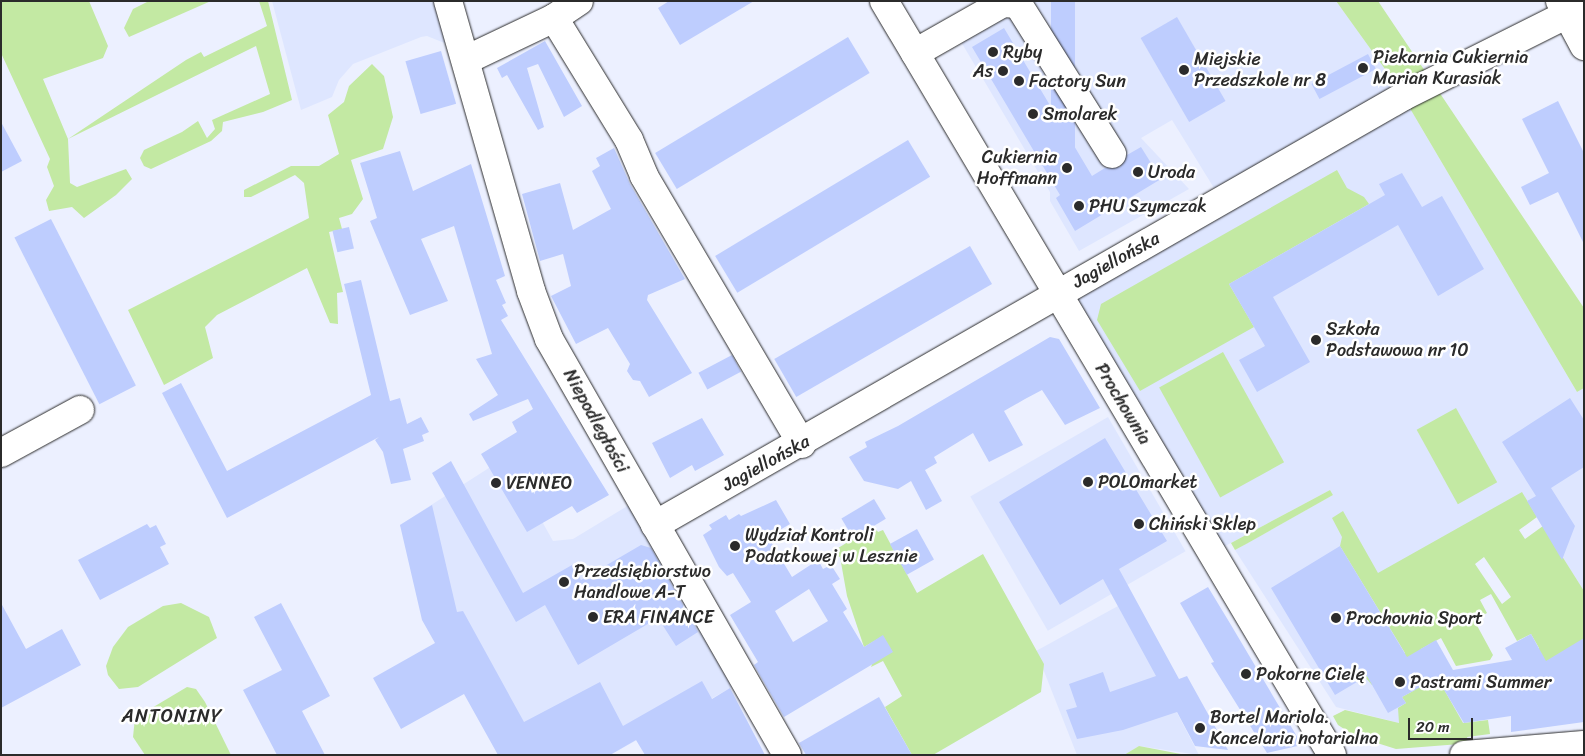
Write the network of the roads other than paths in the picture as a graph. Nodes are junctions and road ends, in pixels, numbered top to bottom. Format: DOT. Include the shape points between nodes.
graph roads {
  1 [pos="448,1"];
  2 [pos="579,1"];
  3 [pos="884,1"];
  4 [pos="1571,7"];
  5 [pos="554,18"];
  6 [pos="1584,46"];
  7 [pos="915,52"];
  8 [pos="466,60"];
  9 [pos="1112,154"];
  10 [pos="1057,293"];
  11 [pos="80,410"];
  12 [pos="802,444"];
  13 [pos="1,453"];
  14 [pos="655,525"];
  15 [pos="1584,745"];
  16 [pos="787,755"];
  17 [pos="1332,755"];
  18 [pos="1464,755"];
  1 -- 8 [label="street, Niepodległości"];
  2 -- 5 [label="street"];
  3 -- 7 [label="street, Prochownia"];
  4 -- 6 [label="street"];
  4 -- 10 [label="street, Jagiellońska" via="1404,96"];
  5 -- 8 [label="street"];
  5 -- 12 [label="street" via="629,140 644,176"];
  7 -- 9 [label="street" via="1002,3 1018,4"];
  7 -- 10 [label="street, Prochownia"];
  8 -- 14 [label="street, Niepodległości" via="531,291 549,339"];
  10 -- 12 [label="street, Jagiellońska"];
  10 -- 17 [label="street, Prochownia"];
  11 -- 13 [label="street"];
  12 -- 14 [label="street, Jagiellońska"];
  14 -- 16 [label="street, Niepodległości"];
  15 -- 18 [label="street"];
}
